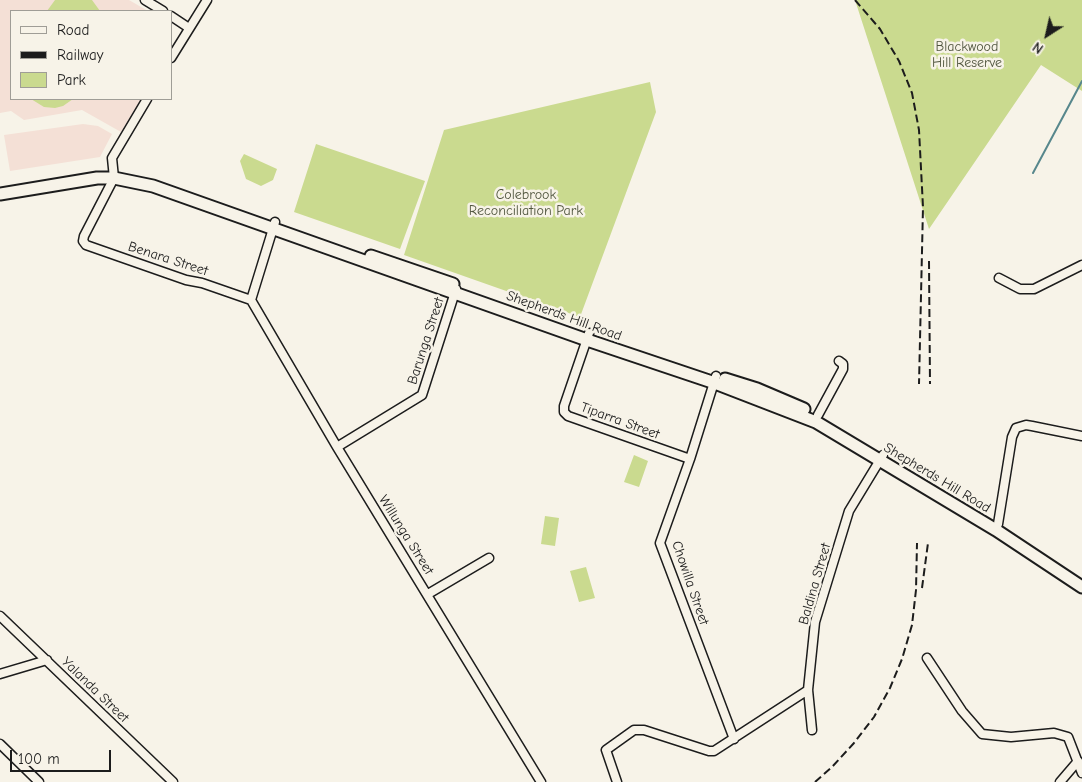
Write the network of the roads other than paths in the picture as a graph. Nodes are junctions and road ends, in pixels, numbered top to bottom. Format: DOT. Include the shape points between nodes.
graph roads {
  1 [pos="145,0"];
  2 [pos="206,0"];
  3 [pos="161,10"];
  4 [pos="172,17"];
  5 [pos="190,28"];
  6 [pos="172,56"];
  7 [pos="146,100"];
  8 [pos="114,175"];
  9 [pos="0,187"];
  10 [pos="0,194"];
  11 [pos="274,225"];
  12 [pos="1082,265"];
  13 [pos="999,278"];
  14 [pos="456,289"];
  15 [pos="251,300"];
  16 [pos="588,336"];
  17 [pos="840,361"];
  18 [pos="715,379"];
  19 [pos="818,415"];
  20 [pos="1082,437"];
  21 [pos="337,447"];
  22 [pos="881,458"];
  23 [pos="690,459"];
  24 [pos="998,524"];
  25 [pos="489,558"];
  26 [pos="1082,580"];
  27 [pos="1082,587"];
  28 [pos="428,594"];
  29 [pos="0,616"];
  30 [pos="927,658"];
  31 [pos="47,660"];
  32 [pos="0,674"];
  33 [pos="808,690"];
  34 [pos="812,730"];
  35 [pos="734,739"];
  36 [pos="0,744"];
  37 [pos="1078,761"];
  38 [pos="1082,773"];
  39 [pos="163,779"];
  40 [pos="39,782"];
  41 [pos="173,782"];
  42 [pos="541,782"];
  43 [pos="617,782"];
  44 [pos="1060,782"];
  1 -- 3 [label="street"];
  2 -- 5 [label="street"];
  4 -- 5 [label="street"];
  5 -- 6 [label="street"];
  7 -- 8 [label="street" via="112,158"];
  8 -- 9 [label="main road, Shepherds Hill Road" via="75,175"];
  8 -- 10 [label="main road, Shepherds Hill Road"];
  8 -- 11 [label="main road, Shepherds Hill Road" via="154,178"];
  8 -- 15 [label="street, Benara Street" via="84,236 86,245"];
  11 -- 14 [label="main road, Shepherds Hill Road"];
  11 -- 15 [label="street"];
  12 -- 13 [label="street" via="1034,290 1020,289"];
  14 -- 16 [label="main road, Shepherds Hill Road"];
  14 -- 21 [label="street, Barunga Street" via="422,395"];
  15 -- 21 [label="street, Willunga Street"];
  16 -- 18 [label="main road, Shepherds Hill Road"];
  16 -- 23 [label="street, Tiparra Street" via="564,412"];
  17 -- 19 [label="street" via="844,368"];
  18 -- 19 [label="main road, Shepherds Hill Road" via="757,389"];
  18 -- 22 [label="main road, Shepherds Hill Road" via="816,422"];
  18 -- 23 [label="street, Chowilla Street"];
  19 -- 22 [label="main road, Shepherds Hill Road"];
  20 -- 24 [label="street" via="1026,425 1016,428"];
  21 -- 28 [label="street, Willunga Street"];
  22 -- 24 [label="main road, Shepherds Hill Road"];
  22 -- 27 [label="main road, Shepherds Hill Road"];
  22 -- 33 [label="street, Baldina Street" via="849,512 843,530 815,622"];
  23 -- 35 [label="street, Chowilla Street" via="660,543"];
  24 -- 26 [label="main road, Shepherds Hill Road"];
  25 -- 28 [label="street"];
  28 -- 42 [label="street, Willunga Street"];
  29 -- 31 [label="street, Yalanda Street"];
  30 -- 37 [label="street" via="962,711 982,734 1011,737 1054,733 1068,737"];
  31 -- 32 [label="street"];
  31 -- 39 [label="street, Yalanda Street"];
  33 -- 34 [label="street, Baldina Street"];
  33 -- 35 [label="street"];
  35 -- 43 [label="street" via="709,751 639,728 606,750"];
  36 -- 40 [label="street"];
  37 -- 38 [label="street"];
  37 -- 44 [label="street"];
  39 -- 41 [label="street, Yalanda Street"];
}
